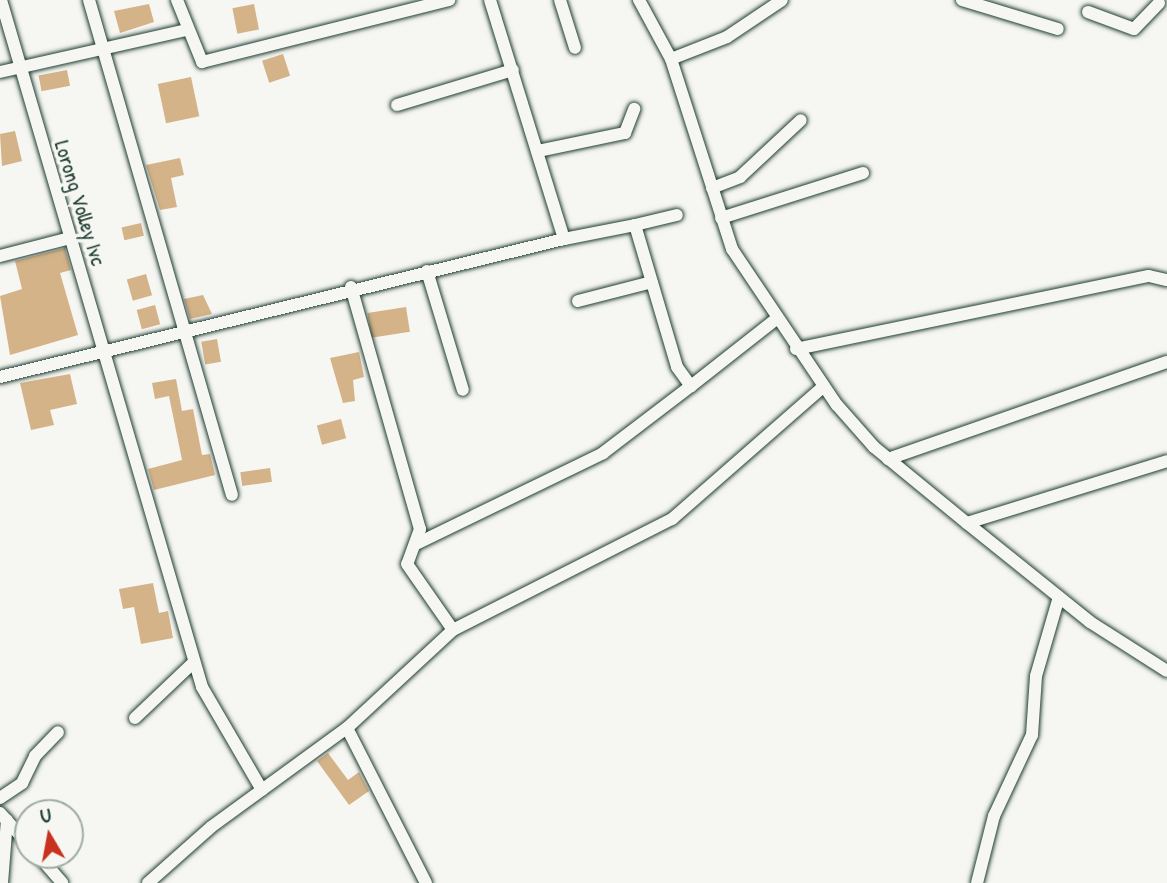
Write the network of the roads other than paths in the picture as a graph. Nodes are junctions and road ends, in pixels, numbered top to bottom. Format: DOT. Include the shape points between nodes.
graph roads {
  1 [pos="1,0"];
  2 [pos="89,0"];
  3 [pos="177,0"];
  4 [pos="449,0"];
  5 [pos="490,0"];
  6 [pos="560,0"];
  7 [pos="639,0"];
  8 [pos="782,0"];
  9 [pos="962,0"];
  10 [pos="1163,4"];
  11 [pos="1088,12"];
  12 [pos="1058,29"];
  13 [pos="186,30"];
  14 [pos="575,48"];
  15 [pos="105,49"];
  16 [pos="671,59"];
  17 [pos="19,67"];
  18 [pos="513,70"];
  19 [pos="0,72"];
  20 [pos="397,105"];
  21 [pos="634,109"];
  22 [pos="801,120"];
  23 [pos="538,151"];
  24 [pos="863,173"];
  25 [pos="712,188"];
  26 [pos="677,215"];
  27 [pos="721,218"];
  28 [pos="635,225"];
  29 [pos="70,238"];
  30 [pos="564,239"];
  31 [pos="0,256"];
  32 [pos="427,271"];
  33 [pos="1167,280"];
  34 [pos="652,282"];
  35 [pos="352,287"];
  36 [pos="578,301"];
  37 [pos="776,319"];
  38 [pos="185,330"];
  39 [pos="796,349"];
  40 [pos="103,350"];
  41 [pos="1167,362"];
  42 [pos="0,377"];
  43 [pos="691,386"];
  44 [pos="822,387"];
  45 [pos="463,390"];
  46 [pos="888,459"];
  47 [pos="1167,461"];
  48 [pos="232,495"];
  49 [pos="967,523"];
  50 [pos="416,544"];
  51 [pos="1059,597"];
  52 [pos="453,630"];
  53 [pos="194,662"];
  54 [pos="1167,671"];
  55 [pos="135,718"];
  56 [pos="347,728"];
  57 [pos="58,732"];
  58 [pos="262,790"];
  59 [pos="0,798"];
  60 [pos="4,816"];
  61 [pos="50,869"];
  62 [pos="2,883"];
  63 [pos="62,883"];
  64 [pos="148,883"];
  65 [pos="426,883"];
  66 [pos="977,883"];
  1 -- 17 [label="street, Lorong Volley Ivc"];
  2 -- 15 [label="street"];
  3 -- 13 [label="street"];
  4 -- 13 [label="street" via="205,62"];
  5 -- 18 [label="street"];
  6 -- 14 [label="street"];
  7 -- 16 [label="street"];
  8 -- 16 [label="street" via="727,37"];
  9 -- 12 [label="street"];
  10 -- 11 [label="street" via="1134,29"];
  13 -- 15 [label="street"];
  15 -- 17 [label="street"];
  15 -- 38 [label="street"];
  16 -- 25 [label="street"];
  17 -- 19 [label="street"];
  17 -- 29 [label="street, Lorong Volley Ivc"];
  18 -- 20 [label="street"];
  18 -- 23 [label="street"];
  21 -- 23 [label="street" via="625,133"];
  22 -- 25 [label="street" via="740,177"];
  23 -- 30 [label="street"];
  24 -- 27 [label="street"];
  25 -- 27 [label="street"];
  26 -- 28 [label="street"];
  27 -- 37 [label="street" via="741,265"];
  28 -- 30 [label="street"];
  28 -- 34 [label="street"];
  29 -- 31 [label="street"];
  29 -- 40 [label="street, Lorong Volley Ivc"];
  30 -- 32 [label="street"];
  32 -- 35 [label="street"];
  32 -- 45 [label="street"];
  33 -- 39 [label="street" via="1149,276"];
  34 -- 36 [label="street"];
  34 -- 43 [label="street" via="679,372"];
  35 -- 38 [label="street"];
  35 -- 50 [label="street" via="418,518"];
  37 -- 39 [label="street"];
  37 -- 43 [label="street"];
  38 -- 40 [label="street"];
  38 -- 48 [label="street"];
  39 -- 44 [label="street"];
  40 -- 42 [label="street"];
  40 -- 53 [label="street, Lorong Volley Ivc"];
  41 -- 46 [label="street"];
  43 -- 50 [label="street" via="603,453"];
  44 -- 46 [label="street"];
  44 -- 52 [label="street" via="672,519"];
  46 -- 49 [label="street"];
  47 -- 49 [label="street"];
  49 -- 51 [label="street"];
  50 -- 52 [label="street" via="408,568"];
  51 -- 54 [label="street"];
  51 -- 66 [label="street" via="1036,676 1032,735 992,823"];
  52 -- 56 [label="street"];
  53 -- 55 [label="street"];
  53 -- 58 [label="street, Lorong Volley Ivc" via="214,712"];
  56 -- 58 [label="street"];
  56 -- 65 [label="street"];
  57 -- 59 [label="street" via="19,787"];
  58 -- 64 [label="street"];
  60 -- 62 [label="street"];
  61 -- 63 [label="street"];
}
